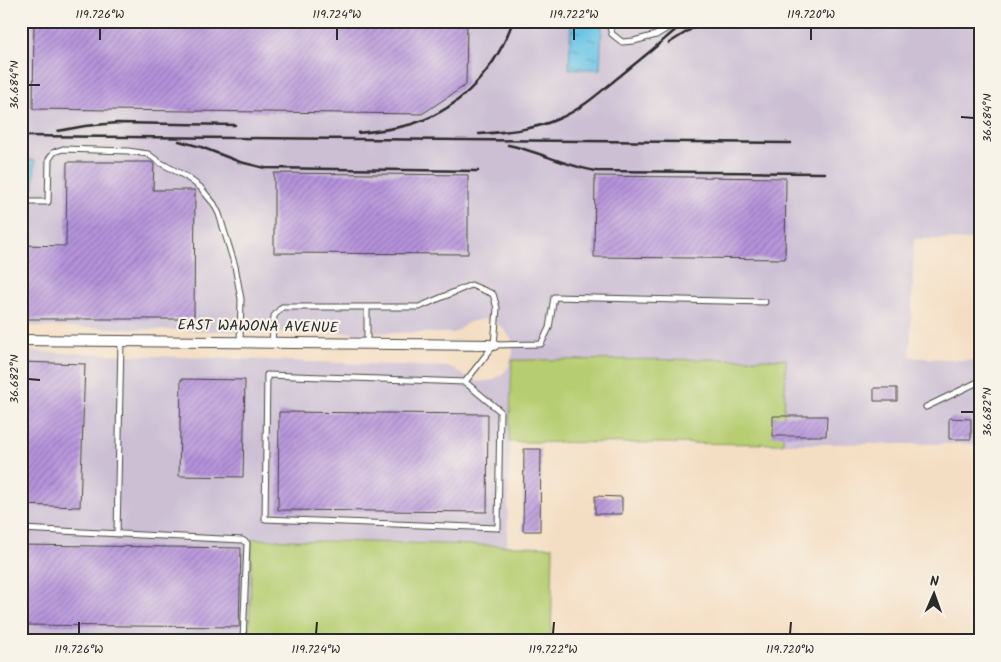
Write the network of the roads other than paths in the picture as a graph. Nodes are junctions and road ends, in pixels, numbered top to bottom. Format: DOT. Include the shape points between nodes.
graph roads {
  1 [pos="608,21"];
  2 [pos="678,21"];
  3 [pos="21,202"];
  4 [pos="765,302"];
  5 [pos="367,307"];
  6 [pos="21,340"];
  7 [pos="121,341"];
  8 [pos="240,342"];
  9 [pos="272,342"];
  10 [pos="367,343"];
  11 [pos="494,345"];
  12 [pos="980,381"];
  13 [pos="465,382"];
  14 [pos="926,407"];
  15 [pos="21,529"];
  16 [pos="117,534"];
  17 [pos="243,641"];
  1 -- 2 [label="lane" via="612,34 622,42 656,35"];
  3 -- 8 [label="lane" via="48,202 49,159 62,149 148,154 185,176 200,187 214,204 224,229 241,300"];
  4 -- 11 [label="lane" via="554,296 549,328 541,344"];
  5 -- 9 [label="lane" via="282,307 274,316"];
  5 -- 10 [label="lane"];
  5 -- 11 [label="lane" via="419,307 471,284 493,294 497,308"];
  6 -- 7 [label="street, EAST WAWONA AVENUE"];
  7 -- 8 [label="street, EAST WAWONA AVENUE"];
  7 -- 16 [label="lane"];
  8 -- 9 [label="street, EAST WAWONA AVENUE"];
  9 -- 10 [label="street, EAST WAWONA AVENUE"];
  10 -- 11 [label="street, EAST WAWONA AVENUE"];
  11 -- 13 [label="lane"];
  12 -- 14 [label="lane"];
  13 -- 13 [label="lane" via="267,375 265,519 498,528 500,411"];
  15 -- 16 [label="lane"];
  16 -- 17 [label="lane" via="242,540 247,543"];
}
